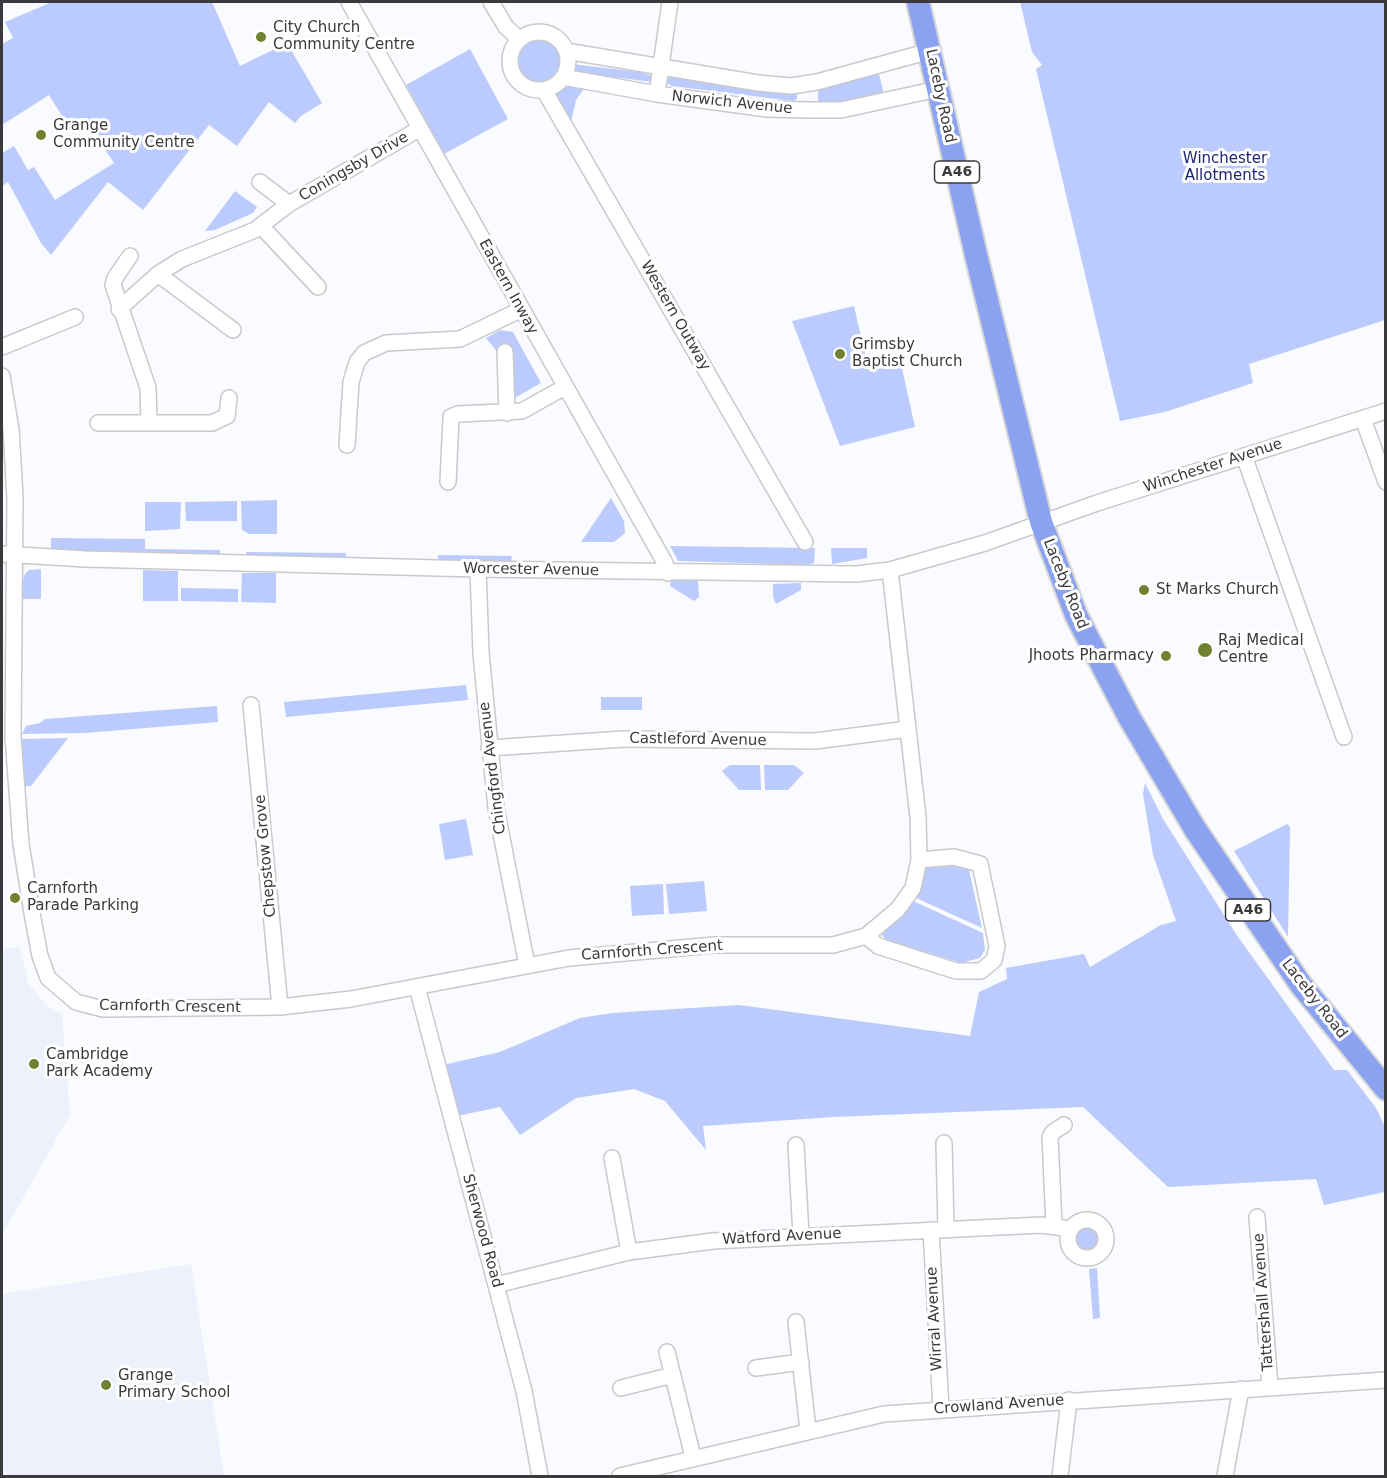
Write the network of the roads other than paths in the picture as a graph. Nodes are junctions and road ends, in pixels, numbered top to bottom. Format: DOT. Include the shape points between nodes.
graph roads {
  1 [pos="349,2"];
  2 [pos="491,2"];
  3 [pos="670,2"];
  4 [pos="918,2"];
  5 [pos="519,39"];
  6 [pos="566,51"];
  7 [pos="930,51"];
  8 [pos="660,67"];
  9 [pos="563,77"];
  10 [pos="805,85"];
  11 [pos="938,89"];
  12 [pos="544,90"];
  13 [pos="657,94"];
  14 [pos="807,110"];
  15 [pos="419,129"];
  16 [pos="260,182"];
  17 [pos="289,204"];
  18 [pos="261,226"];
  19 [pos="130,255"];
  20 [pos="158,274"];
  21 [pos="318,287"];
  22 [pos="119,309"];
  23 [pos="520,310"];
  24 [pos="75,317"];
  25 [pos="233,330"];
  26 [pos="2,347"];
  27 [pos="505,352"];
  28 [pos="2,376"];
  29 [pos="565,387"];
  30 [pos="229,398"];
  31 [pos="1386,411"];
  32 [pos="507,413"];
  33 [pos="1363,419"];
  34 [pos="98,423"];
  35 [pos="149,423"];
  36 [pos="347,445"];
  37 [pos="1244,456"];
  38 [pos="448,482"];
  39 [pos="1386,482"];
  40 [pos="1041,522"];
  41 [pos="805,542"];
  42 [pos="8,554"];
  43 [pos="478,569"];
  44 [pos="890,570"];
  45 [pos="668,573"];
  46 [pos="251,705"];
  47 [pos="908,729"];
  48 [pos="1344,737"];
  49 [pos="489,748"];
  50 [pos="8,764"];
  51 [pos="919,860"];
  52 [pos="866,936"];
  53 [pos="527,964"];
  54 [pos="417,987"];
  55 [pos="280,1007"];
  56 [pos="1386,1089"];
  57 [pos="1064,1125"];
  58 [pos="944,1143"];
  59 [pos="796,1145"];
  60 [pos="612,1158"];
  61 [pos="1257,1217"];
  62 [pos="1054,1225"];
  63 [pos="1071,1229"];
  64 [pos="938,1230"];
  65 [pos="801,1235"];
  66 [pos="629,1252"];
  67 [pos="496,1286"];
  68 [pos="796,1322"];
  69 [pos="667,1352"];
  70 [pos="801,1362"];
  71 [pos="756,1368"];
  72 [pos="673,1375"];
  73 [pos="1386,1380"];
  74 [pos="1270,1387"];
  75 [pos="621,1388"];
  76 [pos="1240,1389"];
  77 [pos="1069,1400"];
  78 [pos="941,1408"];
  79 [pos="808,1430"];
  80 [pos="693,1457"];
  81 [pos="540,1476"];
  82 [pos="620,1476"];
  83 [pos="1060,1476"];
  84 [pos="1225,1476"];
  1 -- 15 [label="street, Eastern Inway"];
  2 -- 5 [label="street" via="506,27"];
  3 -- 8 [label="street"];
  4 -- 7 [label="highway, Laceby Road / A46"];
  5 -- 6 [label="street" via="529,33 548,33"];
  5 -- 12 [label="street" via="510,55 512,74 525,87"];
  6 -- 8 [label="street, Norwich Avenue"];
  6 -- 9 [label="street" via="568,60"];
  7 -- 10 [label="street, Norwich Avenue"];
  7 -- 11 [label="highway, Laceby Road / A46"];
  8 -- 10 [label="street, Norwich Avenue" via="758,84"];
  8 -- 13 [label="street, Norwich Avenue"];
  9 -- 12 [label="street"];
  9 -- 13 [label="street, Norwich Avenue"];
  10 -- 14 [label="street, Norwich Avenue"];
  11 -- 14 [label="street, Norwich Avenue" via="857,107"];
  11 -- 40 [label="highway, Laceby Road / A46"];
  12 -- 41 [label="street, Western Outway"];
  13 -- 14 [label="street, Norwich Avenue" via="767,109"];
  15 -- 17 [label="street, Coningsby Drive"];
  15 -- 23 [label="street, Eastern Inway"];
  16 -- 17 [label="street, Coningsby Drive"];
  17 -- 18 [label="street, Coningsby Drive"];
  18 -- 20 [label="street, Coningsby Drive" via="182,259"];
  18 -- 21 [label="street"];
  19 -- 22 [label="street" via="113,285"];
  20 -- 22 [label="street, Coningsby Drive"];
  20 -- 25 [label="street"];
  22 -- 35 [label="street" via="147,388"];
  23 -- 29 [label="street, Eastern Inway"];
  23 -- 36 [label="street" via="460,339 387,343 364,353 351,382"];
  24 -- 26 [label="street"];
  27 -- 32 [label="street"];
  28 -- 42 [label="street, Carnforth Crescent" via="13,454"];
  29 -- 32 [label="street" via="522,411"];
  29 -- 45 [label="street, Eastern Inway"];
  30 -- 35 [label="street" via="227,416 220,421"];
  31 -- 33 [label="street, Winchester Avenue"];
  32 -- 38 [label="street" via="451,417"];
  33 -- 37 [label="street, Winchester Avenue"];
  33 -- 39 [label="street"];
  34 -- 35 [label="street"];
  37 -- 40 [label="street, Winchester Avenue"];
  37 -- 48 [label="street"];
  40 -- 44 [label="street, Worcester Avenue" via="985,543"];
  40 -- 56 [label="highway, Laceby Road / A46" via="1076,615 1190,821 1301,985"];
  42 -- 43 [label="street, Worcester Avenue"];
  42 -- 50 [label="street, Carnforth Crescent"];
  43 -- 45 [label="street, Worcester Avenue"];
  43 -- 49 [label="street, Chingford Avenue"];
  44 -- 45 [label="street, Worcester Avenue" via="809,576"];
  44 -- 47 [label="street, Carnforth Crescent"];
  46 -- 55 [label="street, Chepstow Grove"];
  47 -- 49 [label="street, Castleford Avenue" via="815,741 624,740"];
  47 -- 51 [label="street, Carnforth Crescent"];
  49 -- 53 [label="street, Chingford Avenue" via="505,860"];
  50 -- 55 [label="street, Carnforth Crescent" via="38,946 48,978 57,988 76,1002 103,1009"];
  51 -- 52 [label="street, Carnforth Crescent" via="913,888 898,909"];
  51 -- 52 [label="street" via="954,857 980,864 997,946 994,960 981,971 956,971 878,946"];
  52 -- 53 [label="street, Carnforth Crescent" via="833,945 714,945"];
  53 -- 54 [label="street, Carnforth Crescent"];
  54 -- 55 [label="street, Carnforth Crescent"];
  54 -- 67 [label="street, Sherwood Road"];
  57 -- 62 [label="street" via="1050,1137"];
  58 -- 64 [label="street, Wirral Avenue"];
  59 -- 65 [label="street"];
  60 -- 66 [label="street"];
  61 -- 74 [label="street, Tattershall Avenue"];
  62 -- 63 [label="street, Watford Avenue"];
  62 -- 64 [label="street, Watford Avenue"];
  64 -- 65 [label="street, Watford Avenue"];
  64 -- 78 [label="street, Wirral Avenue"];
  65 -- 66 [label="street, Watford Avenue"];
  66 -- 67 [label="street, Watford Avenue"];
  67 -- 81 [label="street, Sherwood Road" via="524,1391"];
  68 -- 70 [label="street"];
  69 -- 72 [label="street"];
  70 -- 71 [label="street"];
  70 -- 79 [label="street"];
  72 -- 75 [label="street"];
  72 -- 80 [label="street"];
  73 -- 74 [label="street, Crowland Avenue"];
  74 -- 76 [label="street, Crowland Avenue"];
  76 -- 77 [label="street, Crowland Avenue"];
  76 -- 84 [label="street"];
  77 -- 78 [label="street, Crowland Avenue"];
  77 -- 83 [label="street"];
  78 -- 79 [label="street, Crowland Avenue" via="884,1414"];
  79 -- 80 [label="street, Crowland Avenue"];
  80 -- 82 [label="street, Crowland Avenue"];
}
